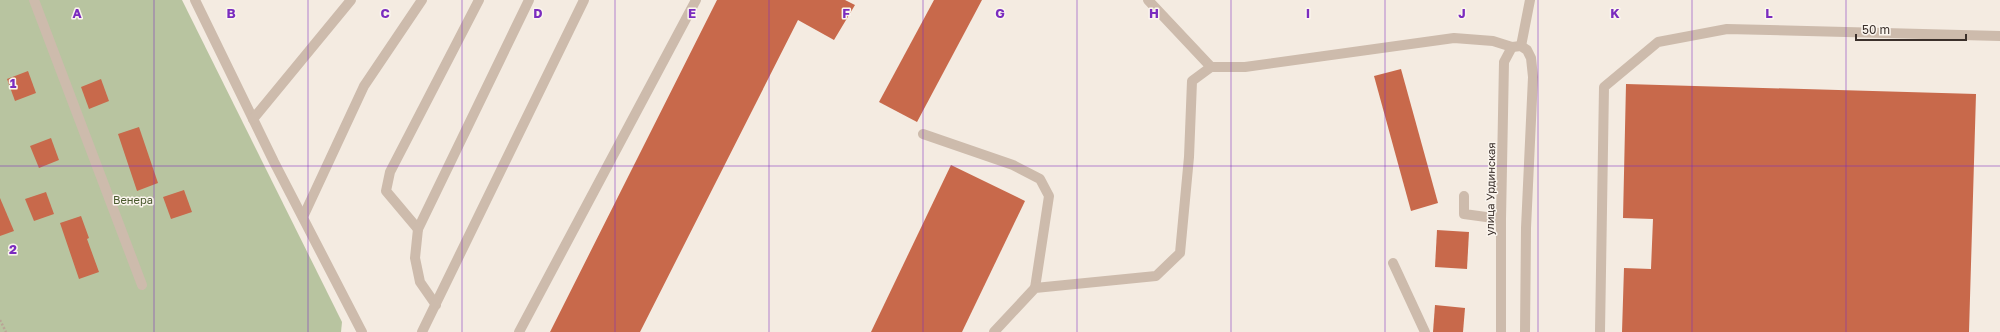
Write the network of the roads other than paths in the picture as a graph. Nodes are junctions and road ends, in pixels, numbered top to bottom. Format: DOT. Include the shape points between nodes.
graph roads {
  1 [pos="34,0"];
  2 [pos="195,0"];
  3 [pos="351,0"];
  4 [pos="422,0"];
  5 [pos="479,0"];
  6 [pos="529,0"];
  7 [pos="584,0"];
  8 [pos="696,0"];
  9 [pos="1148,0"];
  10 [pos="1530,0"];
  11 [pos="2000,36"];
  12 [pos="1516,47"];
  13 [pos="1211,67"];
  14 [pos="253,120"];
  15 [pos="923,134"];
  16 [pos="1464,196"];
  17 [pos="303,217"];
  18 [pos="1501,219"];
  19 [pos="418,229"];
  20 [pos="1393,263"];
  21 [pos="142,285"];
  22 [pos="1035,288"];
  23 [pos="436,305"];
  24 [pos="362,332"];
  25 [pos="422,332"];
  26 [pos="519,332"];
  27 [pos="994,332"];
  28 [pos="1425,332"];
  29 [pos="1501,332"];
  30 [pos="1525,332"];
  31 [pos="1600,332"];
  1 -- 21 [label="street"];
  2 -- 14 [label="street"];
  3 -- 14 [label="street"];
  4 -- 17 [label="street" via="364,86"];
  5 -- 19 [label="street" via="390,172 386,191"];
  6 -- 19 [label="street"];
  7 -- 23 [label="street"];
  8 -- 26 [label="street"];
  9 -- 13 [label="street"];
  10 -- 12 [label="street, улица Урдинская"];
  11 -- 31 [label="street" via="1726,29 1658,42 1604,87"];
  12 -- 13 [label="street" via="1493,41 1454,38 1245,67"];
  12 -- 18 [label="street, улица Урдинская" via="1504,62"];
  12 -- 30 [label="street" via="1527,50 1531,58 1533,77 1526,228"];
  13 -- 22 [label="street" via="1192,81 1189,157 1180,254 1156,276"];
  14 -- 17 [label="street"];
  15 -- 22 [label="street" via="1013,165 1040,179 1049,196"];
  16 -- 18 [label="street" via="1464,214"];
  17 -- 24 [label="street"];
  18 -- 29 [label="street, улица Урдинская"];
  19 -- 23 [label="street" via="415,258 420,282"];
  20 -- 28 [label="street"];
  22 -- 27 [label="street"];
  23 -- 25 [label="street"];
}
